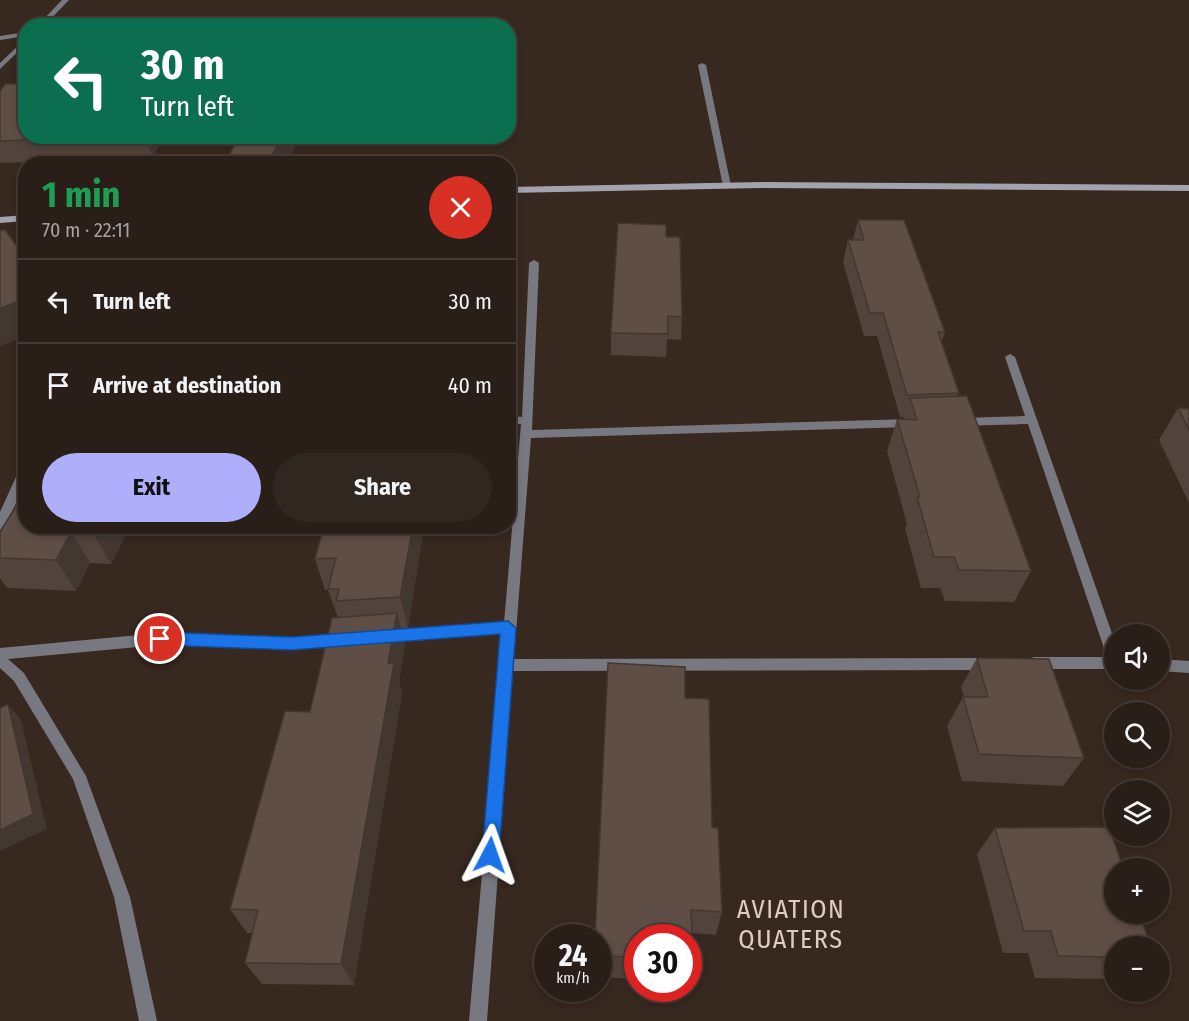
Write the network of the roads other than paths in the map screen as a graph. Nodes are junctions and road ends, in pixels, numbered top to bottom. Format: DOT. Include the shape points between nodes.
graph roads {
  1 [pos="66,0"];
  2 [pos="48,18"];
  3 [pos="18,35"];
  4 [pos="0,38"];
  5 [pos="18,48"];
  6 [pos="702,65"];
  7 [pos="0,67"];
  8 [pos="727,186"];
  9 [pos="1189,188"];
  10 [pos="516,190"];
  11 [pos="18,219"];
  12 [pos="0,220"];
  13 [pos="534,263"];
  14 [pos="1010,357"];
  15 [pos="1032,420"];
  16 [pos="950,422"];
  17 [pos="926,423"];
  18 [pos="516,424"];
  19 [pos="526,428"];
  20 [pos="18,486"];
  21 [pos="0,525"];
  22 [pos="508,628"];
  23 [pos="1104,628"];
  24 [pos="0,654"];
  25 [pos="0,660"];
  26 [pos="1104,663"];
  27 [pos="505,665"];
  28 [pos="1170,666"];
  29 [pos="1189,667"];
  30 [pos="148,1021"];
  31 [pos="478,1021"];
  1 -- 2 [label="street"];
  3 -- 4 [label="street"];
  5 -- 7 [label="street"];
  6 -- 8 [label="street"];
  8 -- 9 [label="main road"];
  8 -- 10 [label="main road"];
  11 -- 12 [label="main road"];
  13 -- 19 [label="street"];
  14 -- 15 [label="street"];
  15 -- 16 [label="street"];
  15 -- 23 [label="street"];
  17 -- 19 [label="street"];
  18 -- 19 [label="street"];
  19 -- 22 [label="street"];
  20 -- 21 [label="street"];
  22 -- 24 [label="street" via="291,644 160,639"];
  22 -- 27 [label="street"];
  25 -- 30 [label="street" via="19,677 79,776 122,897"];
  26 -- 27 [label="street"];
  27 -- 31 [label="street"];
  28 -- 29 [label="street"];
}
